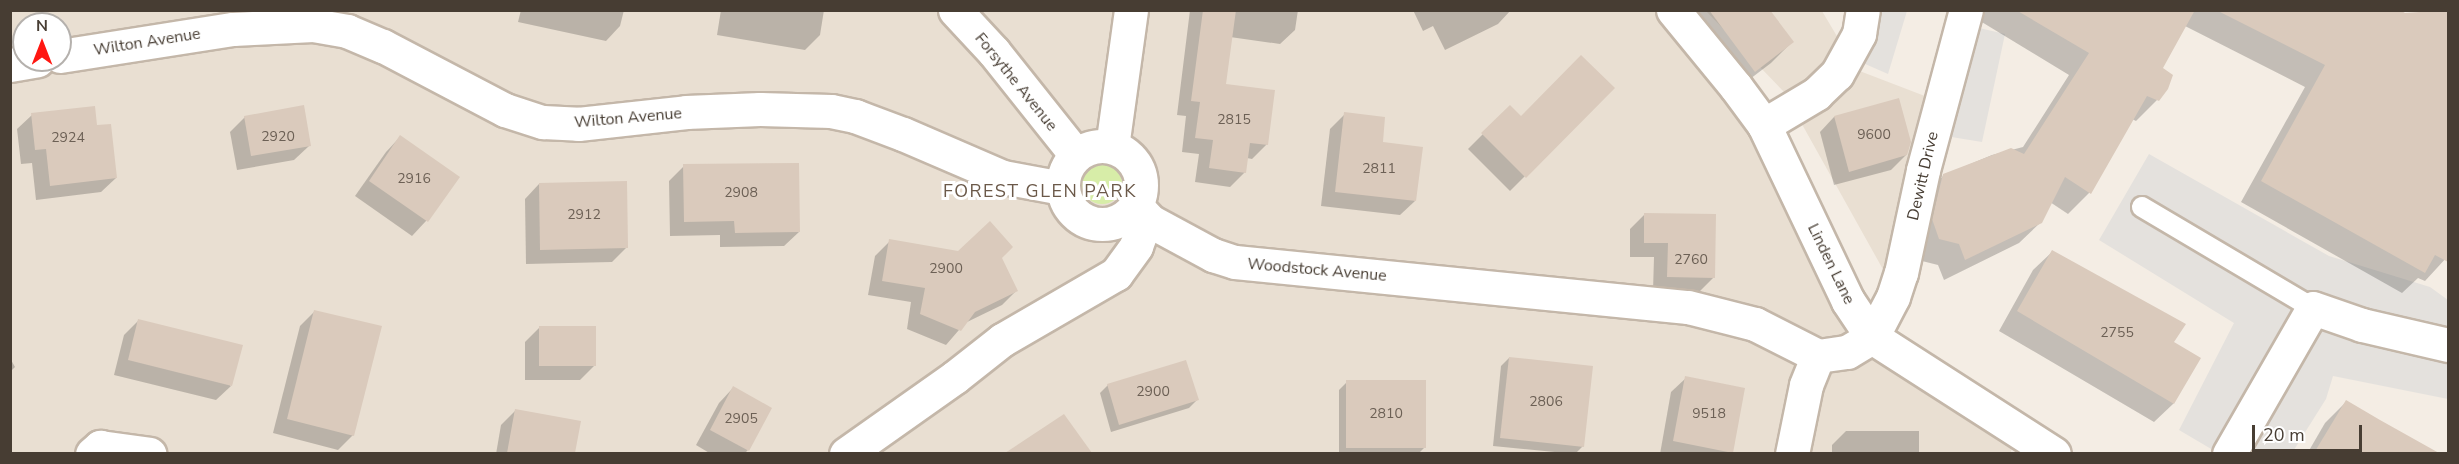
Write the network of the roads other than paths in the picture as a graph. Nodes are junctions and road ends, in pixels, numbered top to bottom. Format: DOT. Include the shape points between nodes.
graph roads {
  1 [pos="955,10"];
  2 [pos="1131,10"];
  3 [pos="1673,10"];
  4 [pos="1863,10"];
  5 [pos="1966,10"];
  6 [pos="72,54"];
  7 [pos="1764,125"];
  8 [pos="1112,147"];
  9 [pos="1076,155"];
  10 [pos="1062,188"];
  11 [pos="2142,207"];
  12 [pos="1141,213"];
  13 [pos="2313,308"];
  14 [pos="1872,337"];
  15 [pos="2448,345"];
  16 [pos="1818,356"];
  17 [pos="92,453"];
  18 [pos="150,453"];
  19 [pos="846,453"];
  20 [pos="1792,453"];
  21 [pos="2054,453"];
  22 [pos="2229,453"];
  1 -- 9 [label="street, Forsythe Avenue"];
  2 -- 8 [label="street"];
  3 -- 7 [label="street, Linden Lane"];
  4 -- 7 [label="street" via="1858,34 1837,74 1816,94"];
  5 -- 14 [label="street, Dewitt Drive" via="1923,170 1901,273"];
  6 -- 10 [label="street, Wilton Avenue" via="233,29 313,26 347,31 374,42 505,110 543,122 578,124 686,112 760,109 831,111 903,134 1003,177"];
  7 -- 14 [label="street, Linden Lane" via="1848,300"];
  8 -- 9 [label="street" via="1088,148"];
  8 -- 12 [label="street" via="1128,156 1139,171"];
  9 -- 10 [label="street" via="1065,171"];
  10 -- 12 [label="street" via="1068,207 1089,222 1102,225"];
  11 -- 13 [label="lane"];
  12 -- 16 [label="street, Woodstock Avenue" via="1213,255 1235,262 1688,307 1755,324"];
  12 -- 19 [label="street" via="1136,246 1116,274 1002,340"];
  13 -- 15 [label="street" via="2362,325"];
  13 -- 22 [label="street"];
  14 -- 16 [label="street" via="1847,352"];
  14 -- 21 [label="street, Linden Lane"];
  16 -- 20 [label="street" via="1806,385"];
  17 -- 18 [label="street" via="100,447"];
}
